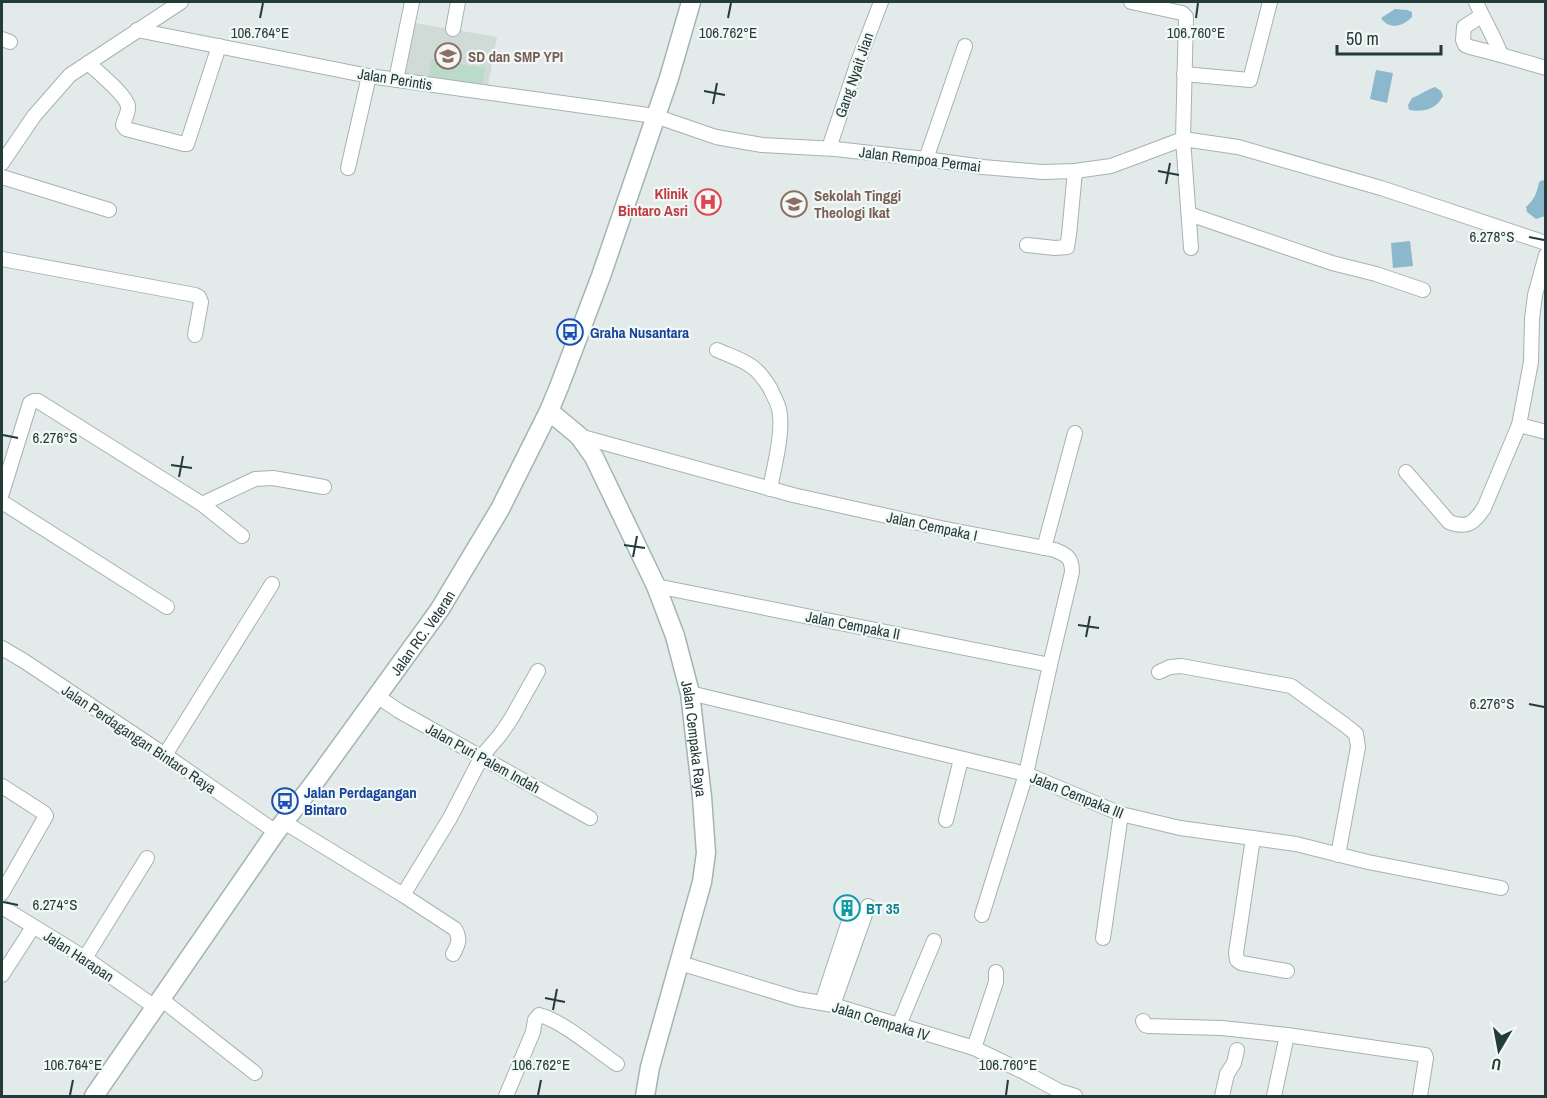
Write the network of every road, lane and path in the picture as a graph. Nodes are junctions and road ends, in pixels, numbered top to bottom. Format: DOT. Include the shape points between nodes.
graph roads {
  1 [pos="181,2"];
  2 [pos="412,2"];
  3 [pos="458,2"];
  4 [pos="691,2"];
  5 [pos="881,2"];
  6 [pos="1131,2"];
  7 [pos="1270,2"];
  8 [pos="1476,2"];
  9 [pos="1481,16"];
  10 [pos="453,29"];
  11 [pos="137,30"];
  12 [pos="219,46"];
  13 [pos="965,46"];
  14 [pos="1501,54"];
  15 [pos="88,63"];
  16 [pos="1545,69"];
  17 [pos="1184,74"];
  18 [pos="369,76"];
  19 [pos="396,80"];
  20 [pos="655,116"];
  21 [pos="1183,140"];
  22 [pos="829,148"];
  23 [pos="926,159"];
  24 [pos="2,163"];
  25 [pos="348,168"];
  26 [pos="1075,171"];
  27 [pos="2,177"];
  28 [pos="109,210"];
  29 [pos="1189,214"];
  30 [pos="1545,243"];
  31 [pos="1027,245"];
  32 [pos="1191,248"];
  33 [pos="1545,255"];
  34 [pos="2,260"];
  35 [pos="1423,290"];
  36 [pos="195,335"];
  37 [pos="717,350"];
  38 [pos="549,411"];
  39 [pos="1519,425"];
  40 [pos="1545,432"];
  41 [pos="1075,434"];
  42 [pos="579,436"];
  43 [pos="1406,472"];
  44 [pos="324,487"];
  45 [pos="770,489"];
  46 [pos="2,493"];
  47 [pos="2,502"];
  48 [pos="202,504"];
  49 [pos="242,536"];
  50 [pos="1044,548"];
  51 [pos="272,584"];
  52 [pos="656,586"];
  53 [pos="166,607"];
  54 [pos="2,648"];
  55 [pos="1050,665"];
  56 [pos="538,671"];
  57 [pos="1159,672"];
  58 [pos="690,693"];
  59 [pos="377,696"];
  60 [pos="165,754"];
  61 [pos="482,756"];
  62 [pos="961,759"];
  63 [pos="1026,774"];
  64 [pos="2,786"];
  65 [pos="1121,814"];
  66 [pos="590,818"];
  67 [pos="946,820"];
  68 [pos="280,827"];
  69 [pos="1254,838"];
  70 [pos="1338,855"];
  71 [pos="147,858"];
  72 [pos="1501,888"];
  73 [pos="2,893"];
  74 [pos="403,895"];
  75 [pos="2,908"];
  76 [pos="866,913"];
  77 [pos="982,915"];
  78 [pos="33,927"];
  79 [pos="1103,938"];
  80 [pos="934,940"];
  81 [pos="453,954"];
  82 [pos="85,958"];
  83 [pos="680,963"];
  84 [pos="1287,971"];
  85 [pos="996,972"];
  86 [pos="2,975"];
  87 [pos="158,1003"];
  88 [pos="827,1004"];
  89 [pos="1143,1021"];
  90 [pos="899,1025"];
  91 [pos="1287,1035"];
  92 [pos="974,1048"];
  93 [pos="1237,1050"];
  94 [pos="617,1064"];
  95 [pos="255,1073"];
  96 [pos="1058,1094"];
  97 [pos="94,1096"];
  98 [pos="506,1096"];
  99 [pos="645,1096"];
  100 [pos="1075,1096"];
  101 [pos="1222,1096"];
  102 [pos="1274,1096"];
  103 [pos="1420,1096"];
  1 -- 11 [label="street"];
  2 -- 19 [label="street"];
  3 -- 10 [label="street"];
  4 -- 20 [label="main road, Jalan RC. Veteran"];
  5 -- 22 [label="street, Gang Nyait Jian"];
  6 -- 17 [label="street" via="1186,17"];
  7 -- 17 [label="street" via="1250,80"];
  8 -- 9 [label="street"];
  9 -- 14 [label="street"];
  9 -- 14 [label="street" via="1464,27 1465,45"];
  11 -- 12 [label="street, Jalan Perintis"];
  11 -- 15 [label="street"];
  12 -- 15 [label="street" via="187,144 126,129 123,125 128,105"];
  12 -- 18 [label="street, Jalan Perintis"];
  13 -- 23 [label="street"];
  14 -- 16 [label="street"];
  15 -- 24 [label="street" via="70,75 34,116"];
  17 -- 21 [label="street"];
  18 -- 19 [label="street, Jalan Perintis"];
  18 -- 25 [label="street"];
  19 -- 20 [label="street, Jalan Perintis"];
  20 -- 22 [label="street, Jalan Rempoa Permai" via="716,137 762,145"];
  20 -- 38 [label="main road, Jalan RC. Veteran" via="601,276"];
  21 -- 26 [label="street, Jalan Rempoa Permai" via="1111,166"];
  21 -- 29 [label="street"];
  21 -- 30 [label="street" via="1249,150 1381,188"];
  22 -- 23 [label="street, Jalan Rempoa Permai"];
  23 -- 26 [label="street, Jalan Rempoa Permai" via="1042,172"];
  26 -- 31 [label="street" via="1066,247"];
  27 -- 28 [label="street"];
  29 -- 32 [label="street"];
  29 -- 35 [label="street"];
  33 -- 39 [label="street" via="1535,296 1531,362"];
  34 -- 36 [label="street" via="195,295 201,302"];
  37 -- 45 [label="street" via="755,368 776,399 780,427"];
  38 -- 42 [label="main road, Jalan Cempaka Raya"];
  38 -- 59 [label="main road, Jalan RC. Veteran" via="500,509 440,609"];
  39 -- 40 [label="street"];
  39 -- 43 [label="street" via="1484,508 1467,525 1449,522"];
  41 -- 50 [label="street"];
  42 -- 45 [label="street, Jalan Cempaka I"];
  42 -- 52 [label="main road, Jalan Cempaka Raya" via="594,457"];
  44 -- 48 [label="street" via="273,478 255,479"];
  45 -- 50 [label="street, Jalan Cempaka I"];
  46 -- 48 [label="street" via="30,403 36,401"];
  47 -- 53 [label="street"];
  48 -- 49 [label="street"];
  50 -- 55 [label="street, Jalan Cempaka I" via="1065,554 1072,562"];
  51 -- 60 [label="street"];
  52 -- 55 [label="street, Jalan Cempaka II"];
  52 -- 58 [label="main road, Jalan Cempaka Raya"];
  54 -- 60 [label="street, Jalan Perdagangan Bintaro Raya"];
  55 -- 63 [label="street, Jalan Cempaka I"];
  56 -- 61 [label="street" via="511,719"];
  57 -- 70 [label="street" via="1181,666 1291,686 1356,734 1358,747"];
  58 -- 62 [label="street, Jalan Cempaka III"];
  58 -- 83 [label="main road, Jalan Cempaka Raya" via="706,853"];
  59 -- 61 [label="street, Jalan Puri Palem Indah"];
  59 -- 68 [label="main road, Jalan RC. Veteran"];
  60 -- 68 [label="street, Jalan Perdagangan Bintaro Raya"];
  61 -- 66 [label="street, Jalan Puri Palem Indah"];
  61 -- 74 [label="street"];
  62 -- 63 [label="street, Jalan Cempaka III"];
  62 -- 67 [label="street"];
  63 -- 65 [label="street, Jalan Cempaka III"];
  63 -- 77 [label="street, Jalan Cempaka I"];
  64 -- 73 [label="street" via="46,816"];
  65 -- 69 [label="street, Jalan Cempaka III" via="1180,828"];
  65 -- 79 [label="street"];
  68 -- 74 [label="street, Jalan Perdagangan Bintaro Raya"];
  68 -- 87 [label="main road, Jalan RC. Veteran"];
  69 -- 70 [label="street, Jalan Cempaka III"];
  69 -- 84 [label="street" via="1237,960"];
  70 -- 72 [label="street, Jalan Cempaka III"];
  71 -- 82 [label="street"];
  74 -- 81 [label="street, Jalan Perdagangan Bintaro Raya" via="455,929 459,944"];
  75 -- 78 [label="street, Jalan Harapan"];
  76 -- 88 [label="street"];
  78 -- 82 [label="street, Jalan Harapan"];
  78 -- 86 [label="street"];
  80 -- 90 [label="street"];
  82 -- 87 [label="street, Jalan Harapan"];
  83 -- 88 [label="street, Jalan Cempaka IV"];
  83 -- 99 [label="main road, Jalan Cempaka Raya"];
  85 -- 92 [label="street"];
  87 -- 95 [label="street, Jalan Harapan"];
  87 -- 97 [label="main road, Jalan RC. Veteran"];
  88 -- 90 [label="street, Jalan Cempaka IV"];
  89 -- 91 [label="street" via="1148,1026"];
  90 -- 92 [label="street, Jalan Cempaka IV"];
  91 -- 102 [label="street"];
  91 -- 103 [label="street" via="1425,1055"];
  92 -- 96 [label="street, Jalan Cempaka IV"];
  93 -- 101 [label="street"];
  94 -- 98 [label="street" via="547,1017 539,1016"];
  96 -- 100 [label="street, Jalan Cempaka IV"];
}
